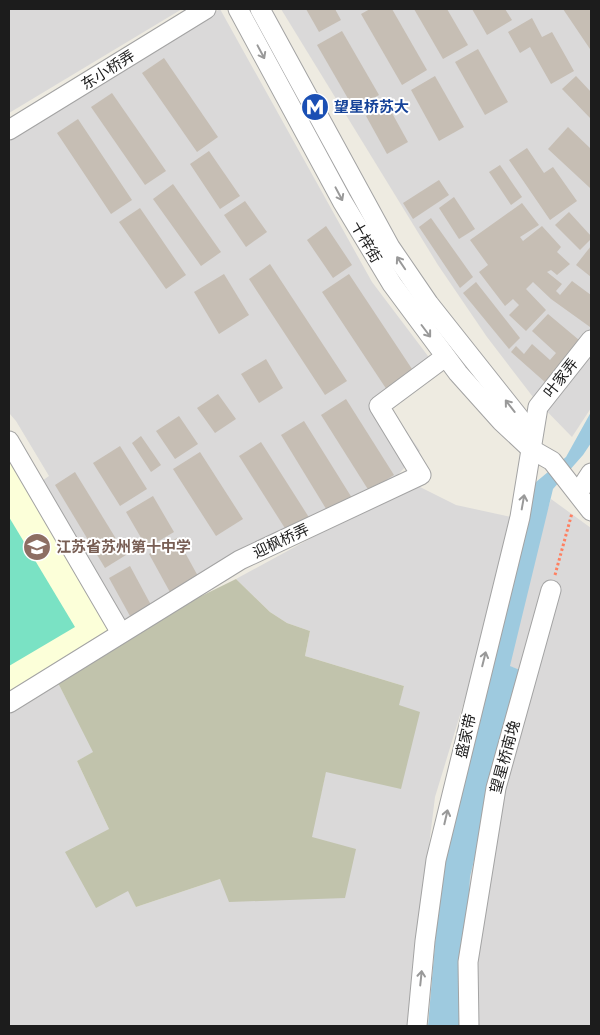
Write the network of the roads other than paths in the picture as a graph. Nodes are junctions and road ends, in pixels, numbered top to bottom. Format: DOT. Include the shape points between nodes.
graph roads {
  1 [pos="206,9"];
  2 [pos="238,9"];
  3 [pos="260,9"];
  4 [pos="9,130"];
  5 [pos="591,340"];
  6 [pos="445,357"];
  7 [pos="9,441"];
  8 [pos="532,449"];
  9 [pos="591,473"];
  10 [pos="573,487"];
  11 [pos="591,511"];
  12 [pos="551,590"];
  13 [pos="121,634"];
  14 [pos="9,703"];
  15 [pos="417,1026"];
  16 [pos="469,1026"];
  1 -- 4 [label="street, 东小桥弄"];
  2 -- 6 [label="street, 十梓街, one-way" via="366,243"];
  8 -- 3 [label="street, 十梓街, one-way" via="525,425 428,304 390,247"];
  5 -- 8 [label="street, 叶家弄" via="538,407"];
  6 -- 8 [label="street, 十梓街" via="501,421"];
  6 -- 13 [label="street, 迎枫桥弄" via="379,406 421,475 240,560"];
  7 -- 13 [label="street"];
  8 -- 10 [label="street, 十梓街" via="552,461"];
  15 -- 8 [label="street, 盛家带, one-way" via="436,860 520,517"];
  9 -- 10 [label="street"];
  10 -- 11 [label="street, 十梓街"];
  12 -- 16 [label="street, 望星桥南堍" via="496,788 468,962"];
  13 -- 14 [label="street, 迎枫桥弄"];
}
